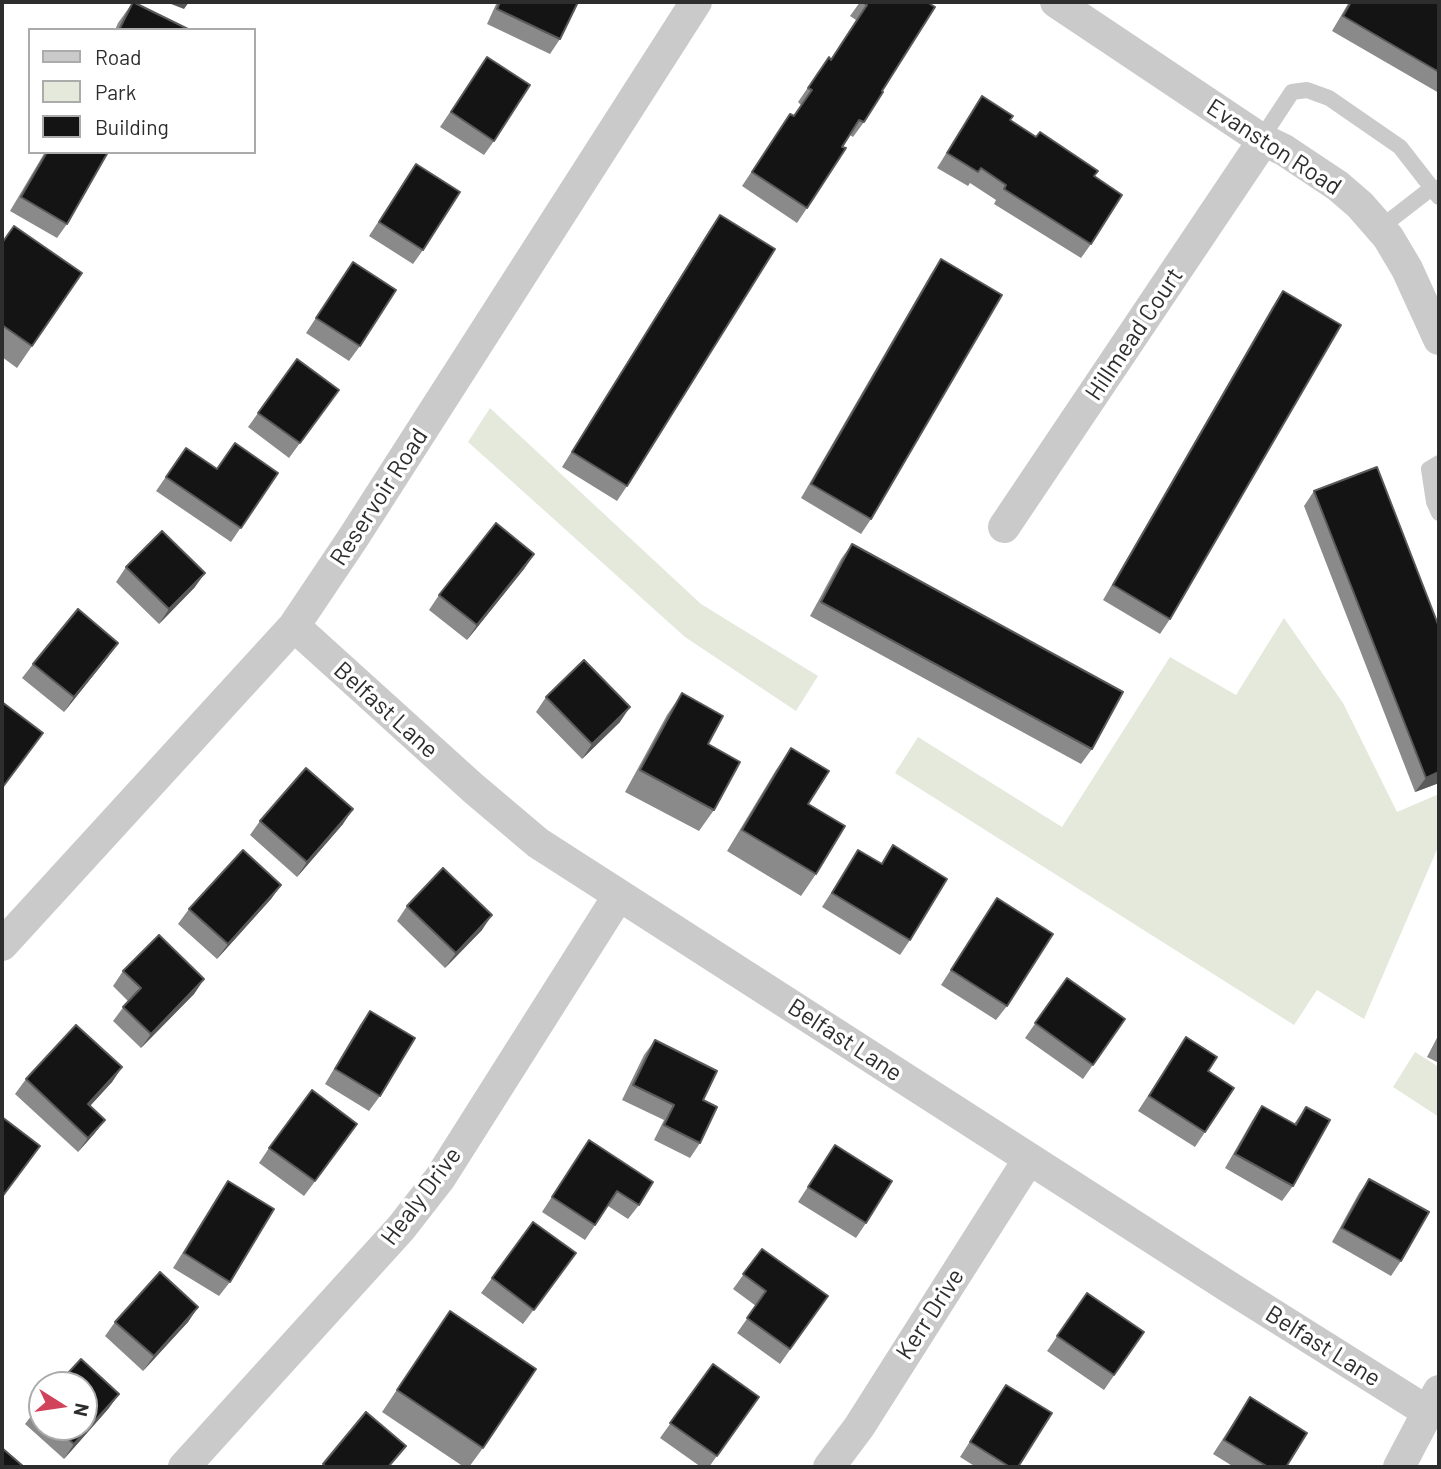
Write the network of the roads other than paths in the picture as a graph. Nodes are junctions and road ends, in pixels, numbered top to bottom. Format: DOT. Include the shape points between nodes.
graph roads {
  1 [pos="696,2"];
  2 [pos="1056,2"];
  3 [pos="1262,140"];
  4 [pos="1436,192"];
  5 [pos="1380,228"];
  6 [pos="1439,339"];
  7 [pos="1439,463"];
  8 [pos="1439,513"];
  9 [pos="1004,527"];
  10 [pos="294,626"];
  11 [pos="619,895"];
  12 [pos="2,945"];
  13 [pos="1029,1159"];
  14 [pos="1434,1401"];
  15 [pos="184,1467"];
  16 [pos="829,1467"];
  17 [pos="1399,1467"];
  1 -- 10 [label="street, Reservoir Road"];
  2 -- 3 [label="street, Evanston Road"];
  3 -- 4 [label="lane" via="1292,92 1307,90 1329,98 1400,147"];
  3 -- 5 [label="street, Evanston Road" via="1338,186"];
  3 -- 9 [label="street, Hillmead Court"];
  4 -- 5 [label="lane"];
  5 -- 6 [label="street, Evanston Road" via="1407,269"];
  7 -- 8 [label="lane" via="1429,469"];
  10 -- 11 [label="street, Belfast Lane" via="538,843"];
  10 -- 12 [label="street, Reservoir Road"];
  11 -- 13 [label="street, Belfast Lane"];
  11 -- 15 [label="street, Healy Drive" via="440,1178 401,1228"];
  13 -- 14 [label="street, Belfast Lane" via="1232,1289"];
  13 -- 16 [label="street, Kerr Drive"];
  14 -- 17 [label="street"];
}
